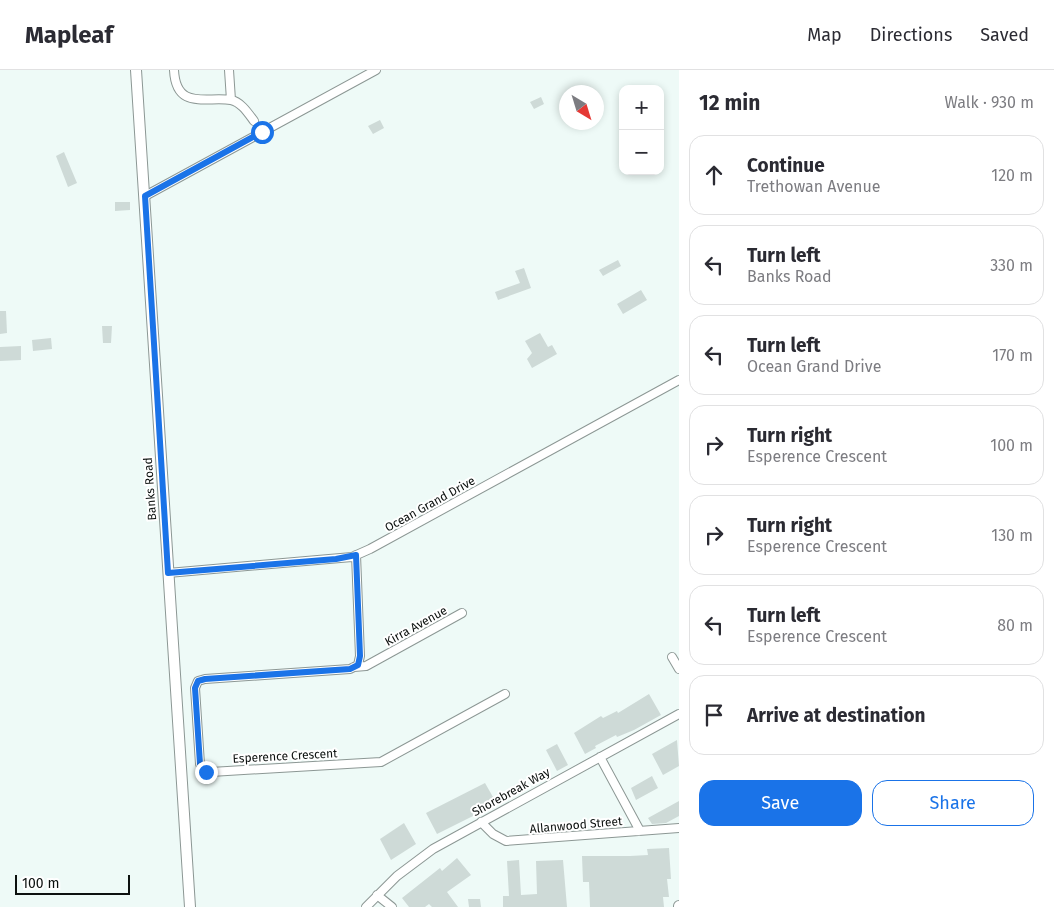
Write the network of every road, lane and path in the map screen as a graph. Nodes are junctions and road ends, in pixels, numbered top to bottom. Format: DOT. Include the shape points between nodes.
graph roads {
  1 [pos="136,70"];
  2 [pos="174,70"];
  3 [pos="230,70"];
  4 [pos="376,70"];
  5 [pos="231,100"];
  6 [pos="254,121"];
  7 [pos="145,196"];
  8 [pos="679,380"];
  9 [pos="356,555"];
  10 [pos="168,573"];
  11 [pos="462,613"];
  12 [pos="672,657"];
  13 [pos="354,667"];
  14 [pos="679,669"];
  15 [pos="505,694"];
  16 [pos="679,714"];
  17 [pos="600,757"];
  18 [pos="481,822"];
  19 [pos="679,828"];
  20 [pos="640,831"];
  21 [pos="376,895"];
  22 [pos="190,907"];
  23 [pos="366,907"];
  24 [pos="392,907"];
  1 -- 7 [label="street, Banks Road"];
  2 -- 5 [label="street" via="179,88 188,97 200,101"];
  3 -- 5 [label="street"];
  4 -- 7 [label="street"];
  5 -- 6 [label="street"];
  7 -- 10 [label="street, Banks Road"];
  8 -- 9 [label="street, Ocean Grand Drive"];
  9 -- 10 [label="street, Ocean Grand Drive"];
  9 -- 13 [label="street" via="360,662"];
  10 -- 22 [label="street, Banks Road"];
  11 -- 13 [label="street, Kirra Avenue" via="366,666"];
  12 -- 14 [label="street"];
  13 -- 15 [label="street, Esperence Crescent" via="198,681 195,688 201,768 210,772 381,762"];
  16 -- 17 [label="street, Shorebreak Way"];
  17 -- 18 [label="street, Shorebreak Way"];
  17 -- 20 [label="street"];
  18 -- 20 [label="street, Allanwood Street" via="506,842"];
  18 -- 21 [label="street, Shorebreak Way" via="433,849"];
  19 -- 20 [label="street, Allanwood Street"];
  21 -- 23 [label="street, Shorebreak Way"];
  21 -- 24 [label="street"];
}
